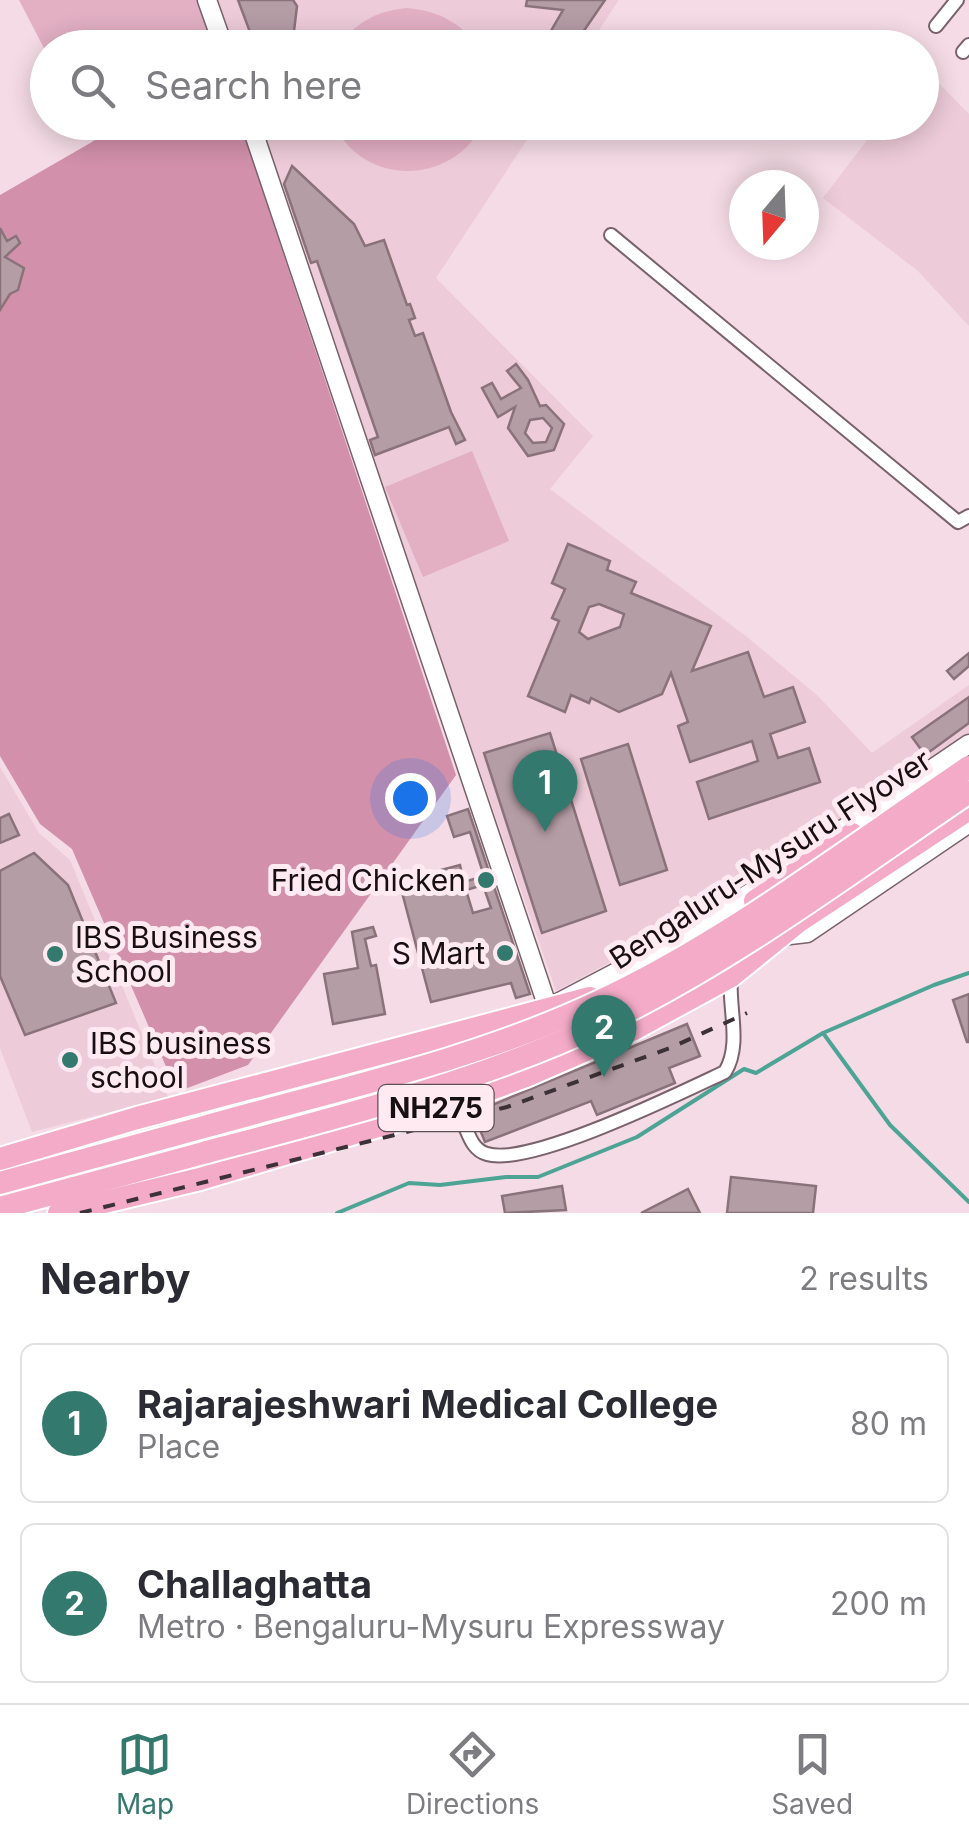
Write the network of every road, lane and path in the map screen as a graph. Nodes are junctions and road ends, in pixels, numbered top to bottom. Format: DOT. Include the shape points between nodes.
graph roads {
  1 [pos="207,0"];
  2 [pos="957,0"];
  3 [pos="936,26"];
  4 [pos="218,30"];
  5 [pos="256,140"];
  6 [pos="610,234"];
  7 [pos="969,516"];
  8 [pos="969,744"];
  9 [pos="969,756"];
  10 [pos="969,767"];
  11 [pos="969,792"];
  12 [pos="969,809"];
  13 [pos="969,822"];
  14 [pos="731,912"];
  15 [pos="781,936"];
  16 [pos="762,952"];
  17 [pos="731,976"];
  18 [pos="548,1008"];
  19 [pos="442,1106"];
  20 [pos="0,1159"];
  21 [pos="0,1183"];
  22 [pos="124,1197"];
  23 [pos="2,1207"];
  24 [pos="59,1213"];
  1 -- 4 [label="street"];
  2 -- 3 [label="street"];
  5 -- 18 [label="street"];
  6 -- 7 [label="street" via="958,522"];
  8 -- 14 [label="street, NH275"];
  9 -- 14 [label="highway, NH275"];
  10 -- 21 [label="highway, Bengaluru-Mysuru Flyover / NH275, bridge" via="702,945 599,1002 471,1052"];
  11 -- 23 [label="highway, NH275, bridge" via="714,963 608,1021 481,1072"];
  12 -- 15 [label="highway, NH275"];
  13 -- 15 [label="street, NH275" via="807,933"];
  14 -- 16 [label="highway"];
  14 -- 18 [label="highway, NH275" via="641,973 580,1003"];
  15 -- 16 [label="highway, NH275"];
  16 -- 17 [label="highway, NH275"];
  17 -- 19 [label="highway, NH275" via="632,1030"];
  17 -- 19 [label="street" via="735,1056 726,1072 549,1148 492,1156 473,1144 457,1112"];
  18 -- 20 [label="highway, NH275"];
  19 -- 22 [label="highway, NH275"];
  22 -- 23 [label="highway, NH275"];
  22 -- 24 [label="highway"];
}
